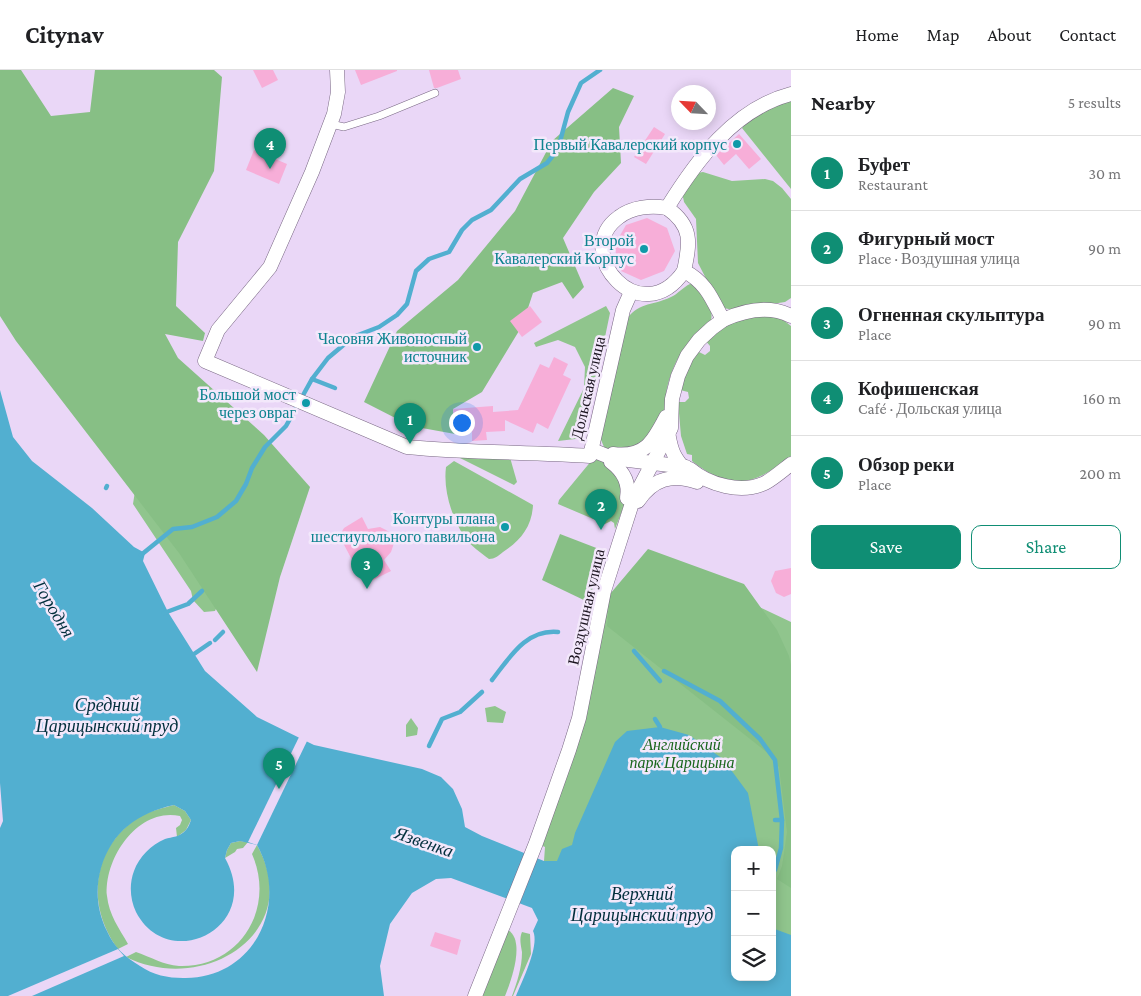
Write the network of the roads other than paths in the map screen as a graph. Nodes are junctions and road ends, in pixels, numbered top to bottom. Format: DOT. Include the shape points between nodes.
graph roads {
  1 [pos="337,70"];
  2 [pos="434,93"];
  3 [pos="791,94"];
  4 [pos="330,124"];
  5 [pos="667,208"];
  6 [pos="684,271"];
  7 [pos="631,292"];
  8 [pos="791,316"];
  9 [pos="724,320"];
  10 [pos="670,431"];
  11 [pos="592,450"];
  12 [pos="612,458"];
  13 [pos="653,463"];
  14 [pos="791,464"];
  15 [pos="684,467"];
  16 [pos="633,500"];
  17 [pos="475,996"];
  1 -- 4 [label="street, Дольская улица" via="338,92"];
  2 -- 4 [label="lane" via="344,127"];
  3 -- 5 [label="street" via="751,112 717,141 700,158"];
  4 -- 11 [label="street, Дольская улица" via="270,268 214,337 205,361 407,447 590,456"];
  5 -- 6 [label="street" via="677,215 686,229 689,247"];
  5 -- 7 [label="street" via="636,208 623,213 611,222 604,238 602,254 610,272"];
  6 -- 7 [label="street" via="659,292"];
  6 -- 9 [label="street" via="699,280 708,291"];
  7 -- 11 [label="street, Дольская улица" via="623,310"];
  8 -- 9 [label="street, Воздушная улица" via="772,310 758,310"];
  9 -- 10 [label="street, Воздушная улица" via="699,340 687,356 672,398"];
  10 -- 12 [label="street" via="666,418 646,447 637,453 613,454"];
  10 -- 13 [label="street, Воздушная улица"];
  10 -- 15 [label="street"];
  11 -- 12 [label="street"];
  12 -- 13 [label="street"];
  12 -- 16 [label="street" via="611,462 626,478 627,498"];
  13 -- 15 [label="street"];
  13 -- 16 [label="street, Воздушная улица"];
  14 -- 15 [label="street" via="765,482 749,487 716,484"];
  15 -- 16 [label="street" via="697,482 679,477 664,480 652,485 638,501"];
  16 -- 17 [label="street, Воздушная улица" via="604,590 579,718 535,845"];
}
